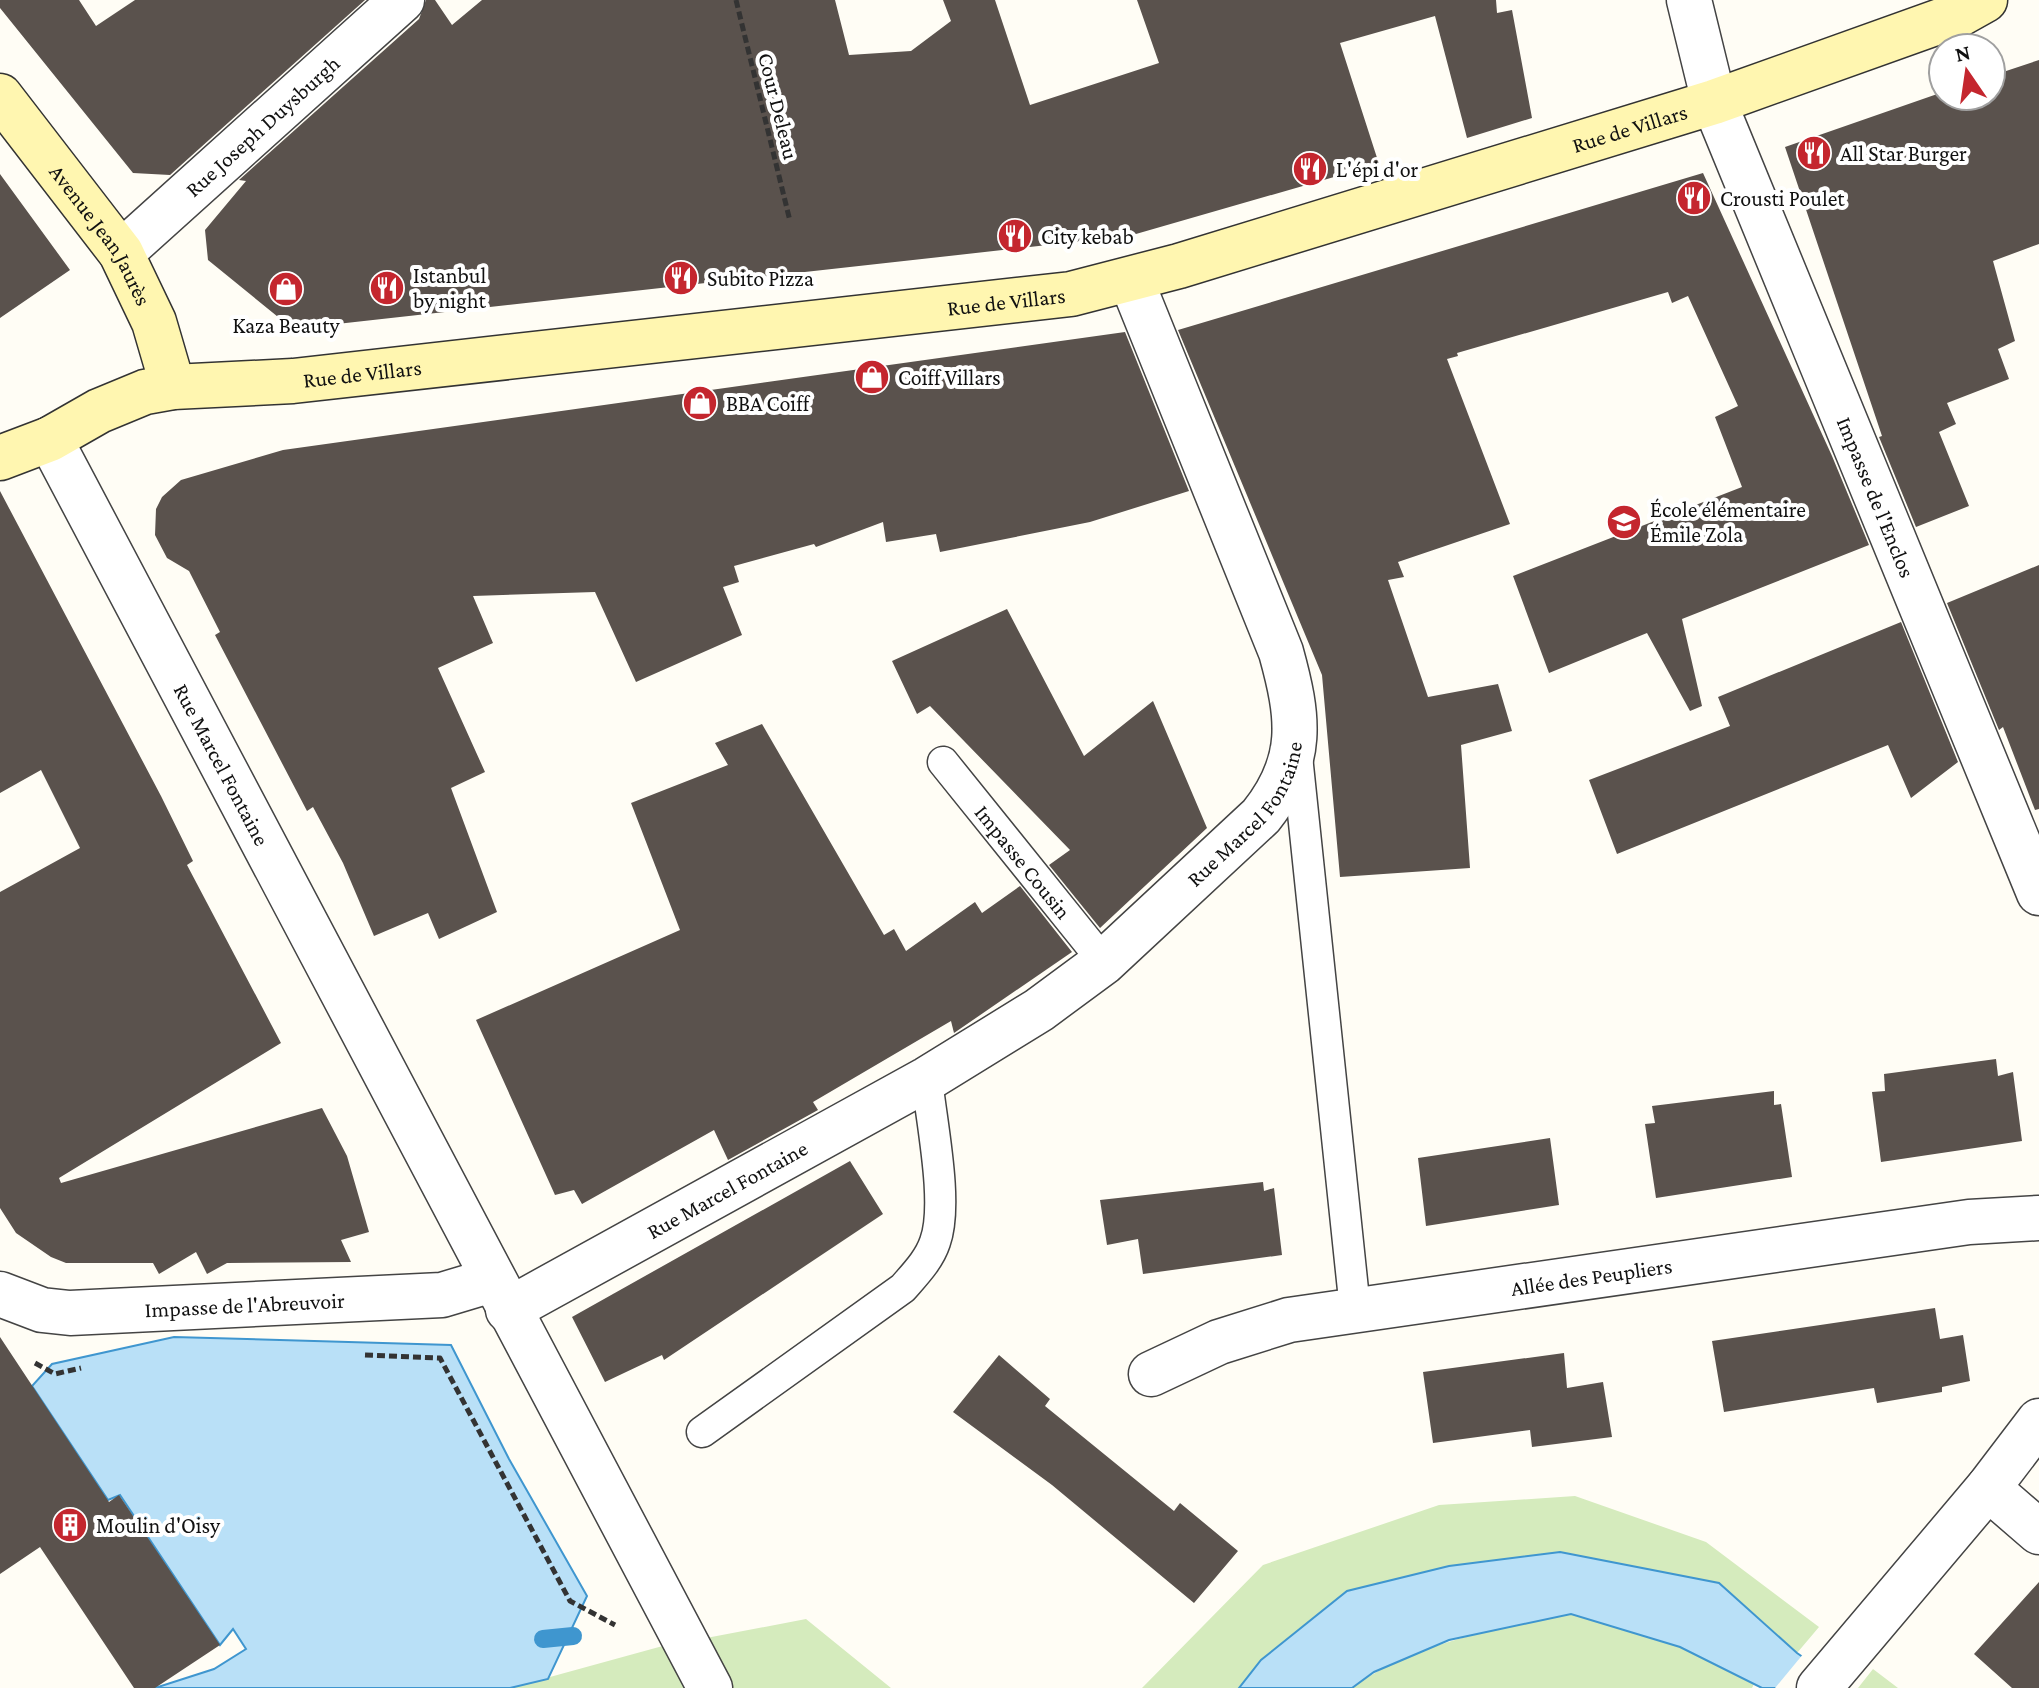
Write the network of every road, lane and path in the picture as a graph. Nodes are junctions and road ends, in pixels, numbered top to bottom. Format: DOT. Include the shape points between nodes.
graph roads {
  1 [pos="402,0"];
  2 [pos="736,0"];
  3 [pos="1689,0"];
  4 [pos="1985,0"];
  5 [pos="0,96"];
  6 [pos="1714,102"];
  7 [pos="790,221"];
  8 [pos="121,253"];
  9 [pos="1131,280"];
  10 [pos="173,387"];
  11 [pos="50,439"];
  12 [pos="0,458"];
  13 [pos="1296,746"];
  14 [pos="943,762"];
  15 [pos="2039,893"];
  16 [pos="1104,962"];
  17 [pos="927,1079"];
  18 [pos="2039,1218"];
  19 [pos="0,1294"];
  20 [pos="500,1295"];
  21 [pos="1355,1309"];
  22 [pos="364,1355"];
  23 [pos="32,1361"];
  24 [pos="96,1364"];
  25 [pos="1151,1374"];
  26 [pos="2039,1421"];
  27 [pos="702,1432"];
  28 [pos="1988,1488"];
  29 [pos="2039,1532"];
  30 [pos="626,1630"];
  31 [pos="710,1688"];
  32 [pos="1819,1688"];
  1 -- 8 [label="street, Rue Joseph Duysburgh"];
  2 -- 7 [label="path, Cour Deleau"];
  3 -- 6 [label="street, Impasse de l'Enclos"];
  4 -- 6 [label="street, Rue de Villars" via="1960,14"];
  5 -- 8 [label="street, Avenue Jean Jaurès"];
  6 -- 9 [label="street, Rue de Villars"];
  6 -- 15 [label="street, Impasse de l'Enclos"];
  8 -- 10 [label="street, Avenue Jean Jaurès" via="154,322"];
  9 -- 10 [label="street, Rue de Villars" via="1071,294 340,376"];
  9 -- 13 [label="street, Rue Marcel Fontaine" via="1281,652"];
  10 -- 11 [label="street, Rue de Villars" via="121,400"];
  11 -- 12 [label="street, Rue de Villars"];
  11 -- 20 [label="street, Rue Marcel Fontaine"];
  13 -- 16 [label="street, Rue Marcel Fontaine" via="1281,791 1261,816"];
  13 -- 21 [label="lane"];
  14 -- 16 [label="lane, Impasse Cousin"];
  16 -- 17 [label="street, Rue Marcel Fontaine" via="1039,1010"];
  17 -- 20 [label="street, Rue Marcel Fontaine"];
  17 -- 27 [label="lane" via="941,1216 922,1266 903,1288"];
  18 -- 21 [label="street, Allée des Peupliers" via="1984,1220"];
  19 -- 20 [label="street, Impasse de l'Abreuvoir" via="42,1310 70,1313"];
  20 -- 31 [label="street"];
  21 -- 25 [label="street, Allée des Peupliers" via="1255,1330"];
  22 -- 30 [label="path" via="440,1358 570,1601"];
  23 -- 24 [label="path" via="55,1374"];
  26 -- 28 [label="street"];
  28 -- 29 [label="street"];
  28 -- 32 [label="street"];
}
